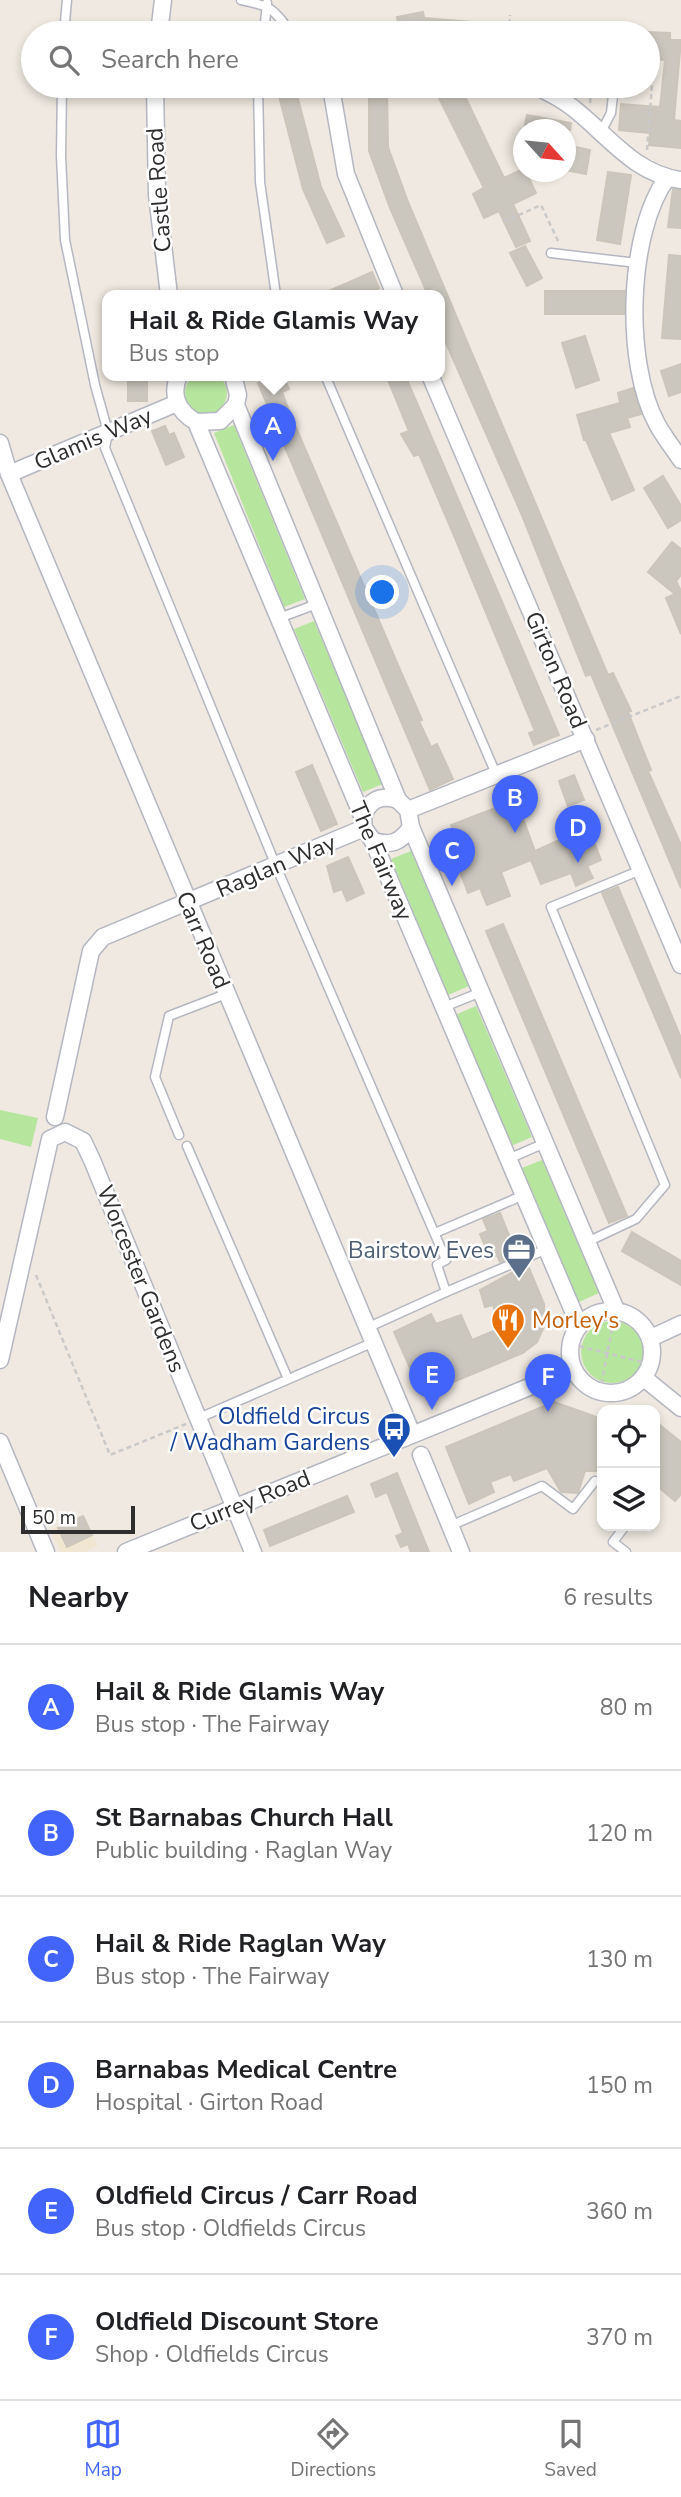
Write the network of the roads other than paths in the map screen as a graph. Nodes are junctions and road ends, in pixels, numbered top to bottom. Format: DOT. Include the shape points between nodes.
graph roads {
  1 [pos="67,0"];
  2 [pos="163,0"];
  3 [pos="241,0"];
  4 [pos="267,2"];
  5 [pos="65,21"];
  6 [pos="160,21"];
  7 [pos="265,21"];
  8 [pos="282,21"];
  9 [pos="62,98"];
  10 [pos="155,98"];
  11 [pos="258,98"];
  12 [pos="332,98"];
  13 [pos="556,98"];
  14 [pos="613,98"];
  15 [pos="600,134"];
  16 [pos="674,179"];
  17 [pos="551,253"];
  18 [pos="637,263"];
  19 [pos="168,290"];
  20 [pos="275,290"];
  21 [pos="393,290"];
  22 [pos="177,381"];
  23 [pos="238,381"];
  24 [pos="328,381"];
  25 [pos="433,381"];
  26 [pos="177,403"];
  27 [pos="236,405"];
  28 [pos="196,422"];
  29 [pos="108,432"];
  30 [pos="0,443"];
  31 [pos="678,451"];
  32 [pos="9,474"];
  33 [pos="317,604"];
  34 [pos="279,618"];
  35 [pos="585,737"];
  36 [pos="496,774"];
  37 [pos="403,805"];
  38 [pos="411,827"];
  39 [pos="367,829"];
  40 [pos="276,866"];
  41 [pos="641,870"];
  42 [pos="187,904"];
  43 [pos="681,965"];
  44 [pos="481,992"];
  45 [pos="226,993"];
  46 [pos="444,1007"];
  47 [pos="55,1117"];
  48 [pos="179,1135"];
  49 [pos="545,1143"];
  50 [pos="187,1146"];
  51 [pos="508,1159"];
  52 [pos="524,1195"];
  53 [pos="435,1233"];
  54 [pos="587,1242"];
  55 [pos="547,1249"];
  56 [pos="446,1292"];
  57 [pos="616,1310"];
  58 [pos="681,1324"];
  59 [pos="579,1325"];
  60 [pos="371,1334"];
  61 [pos="651,1338"];
  62 [pos="0,1360"];
  63 [pos="573,1369"];
  64 [pos="648,1371"];
  65 [pos="288,1379"];
  66 [pos="681,1408"];
  67 [pos="199,1418"];
  68 [pos="412,1434"];
  69 [pos="0,1442"];
  70 [pos="421,1455"];
  71 [pos="595,1481"];
  72 [pos="235,1507"];
  73 [pos="450,1526"];
  74 [pos="621,1531"];
  75 [pos="46,1552"];
  76 [pos="126,1552"];
  77 [pos="253,1552"];
  78 [pos="461,1552"];
  79 [pos="626,1552"];
  1 -- 5 [label="lane"];
  2 -- 6 [label="street"];
  3 -- 4 [label="lane"];
  4 -- 7 [label="lane"];
  4 -- 8 [label="lane"];
  9 -- 29 [label="lane" via="65,240"];
  10 -- 19 [label="street, Castle Road" via="157,195"];
  11 -- 20 [label="lane" via="260,182"];
  12 -- 21 [label="street" via="346,174"];
  13 -- 15 [label="street"];
  14 -- 15 [label="lane"];
  15 -- 16 [label="street" via="625,155"];
  16 -- 18 [label="street" via="655,194"];
  17 -- 18 [label="lane"];
  18 -- 31 [label="street" via="634,333 639,369 656,423"];
  22 -- 26 [label="street"];
  23 -- 27 [label="street, The Fairway"];
  24 -- 36 [label="lane"];
  25 -- 35 [label="street, Girton Road"];
  26 -- 28 [label="street, The Fairway"];
  26 -- 29 [label="street, Glamis Way"];
  27 -- 28 [label="street" via="220,421"];
  27 -- 33 [label="street, The Fairway"];
  28 -- 34 [label="street, The Fairway"];
  29 -- 32 [label="street, Glamis Way"];
  29 -- 40 [label="lane" via="104,448"];
  30 -- 32 [label="street, Carr Road"];
  32 -- 42 [label="street, Carr Road"];
  33 -- 34 [label="lane"];
  33 -- 37 [label="street, The Fairway"];
  34 -- 39 [label="street, The Fairway"];
  35 -- 36 [label="street"];
  35 -- 41 [label="street, Girton Road"];
  36 -- 37 [label="street"];
  37 -- 38 [label="street, The Fairway"];
  37 -- 39 [label="street" via="384,797 376,799 365,810"];
  38 -- 39 [label="street" via="394,843"];
  38 -- 44 [label="street, The Fairway"];
  39 -- 40 [label="street, Raglan Way"];
  39 -- 46 [label="street, The Fairway"];
  40 -- 42 [label="street, Raglan Way"];
  40 -- 53 [label="lane"];
  41 -- 43 [label="street, Girton Road"];
  41 -- 54 [label="lane" via="551,907 665,1185 636,1219"];
  42 -- 45 [label="street, Carr Road"];
  42 -- 47 [label="street, Raglan Way" via="103,937 91,951"];
  44 -- 46 [label="lane"];
  44 -- 49 [label="street, The Fairway"];
  45 -- 48 [label="lane" via="169,1016 155,1077"];
  45 -- 60 [label="street, Carr Road"];
  46 -- 51 [label="street, The Fairway"];
  49 -- 51 [label="lane"];
  49 -- 54 [label="street, The Fairway"];
  50 -- 65 [label="lane"];
  51 -- 52 [label="street, The Fairway"];
  52 -- 53 [label="lane"];
  52 -- 55 [label="street, The Fairway"];
  53 -- 56 [label="lane" via="446,1260 437,1265"];
  54 -- 57 [label="street, The Fairway"];
  55 -- 56 [label="lane"];
  55 -- 59 [label="street, The Fairway"];
  56 -- 60 [label="lane"];
  57 -- 59 [label="street" via="600,1312"];
  57 -- 61 [label="street" via="635,1317"];
  58 -- 61 [label="street"];
  59 -- 63 [label="street" via="571,1344"];
  60 -- 65 [label="lane"];
  60 -- 68 [label="street, Carr Road"];
  61 -- 64 [label="street"];
  62 -- 67 [label="street, Worcester Gardens" via="50,1139 65,1132 83,1141 92,1160"];
  63 -- 64 [label="street" via="581,1381 600,1392 629,1390"];
  63 -- 68 [label="street, Currey Road"];
  64 -- 66 [label="street"];
  65 -- 67 [label="lane"];
  67 -- 72 [label="street, Worcester Gardens"];
  68 -- 72 [label="street, Currey Road"];
  69 -- 75 [label="street"];
  70 -- 73 [label="street"];
  71 -- 73 [label="lane" via="573,1509 542,1486"];
  72 -- 76 [label="street, Currey Road"];
  72 -- 77 [label="street, Worcester Gardens"];
  73 -- 78 [label="street"];
  74 -- 79 [label="lane" via="613,1542"];
}
